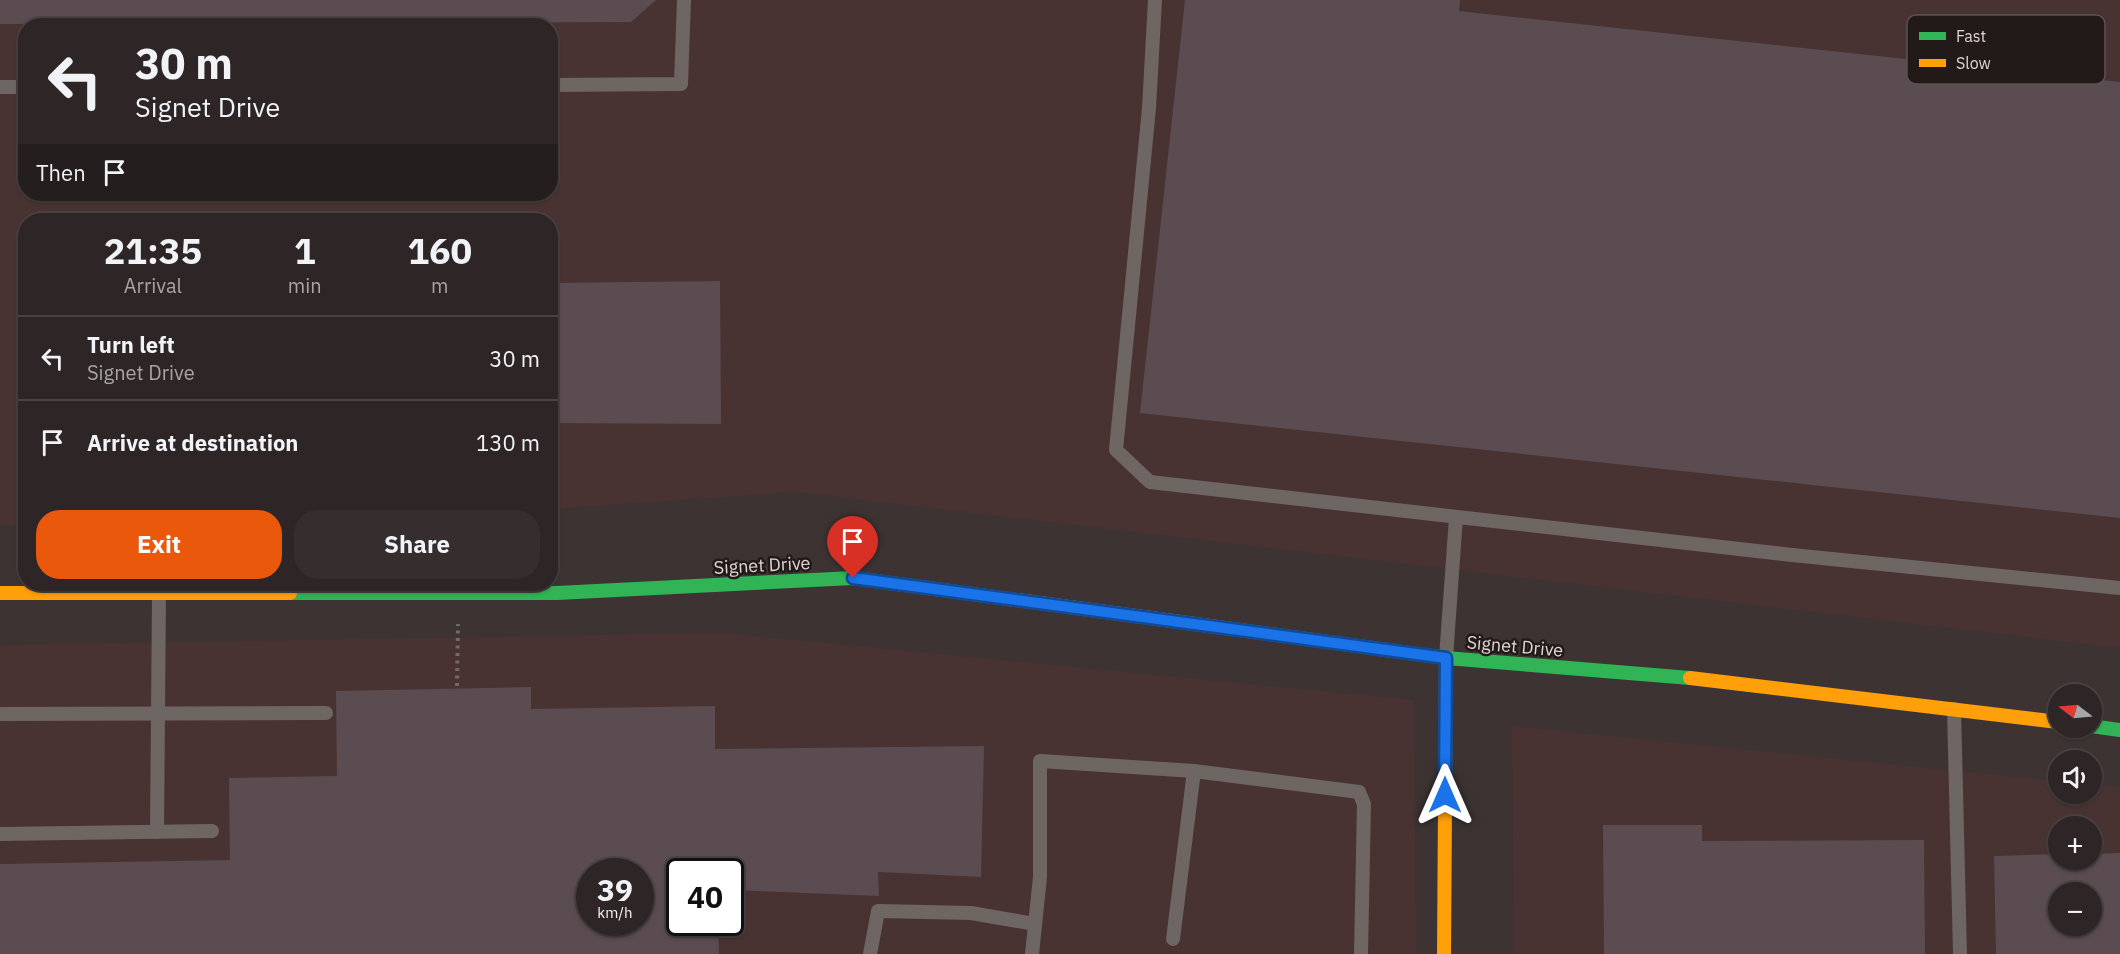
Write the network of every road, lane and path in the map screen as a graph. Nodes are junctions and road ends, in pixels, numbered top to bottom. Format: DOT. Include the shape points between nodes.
graph roads {
  1 [pos="684,0"];
  2 [pos="1155,0"];
  3 [pos="558,85"];
  4 [pos="0,87"];
  5 [pos="18,87"];
  6 [pos="1456,517"];
  7 [pos="2120,588"];
  8 [pos="0,593"];
  9 [pos="159,593"];
  10 [pos="458,593"];
  11 [pos="1446,658"];
  12 [pos="458,686"];
  13 [pos="1954,709"];
  14 [pos="326,713"];
  15 [pos="0,714"];
  16 [pos="158,714"];
  17 [pos="2048,721"];
  18 [pos="2102,728"];
  19 [pos="2120,730"];
  20 [pos="1194,771"];
  21 [pos="212,831"];
  22 [pos="157,832"];
  23 [pos="0,834"];
  24 [pos="1035,924"];
  25 [pos="1173,939"];
  26 [pos="870,954"];
  27 [pos="1032,954"];
  28 [pos="1360,954"];
  29 [pos="1444,954"];
  30 [pos="1960,954"];
  1 -- 3 [label="lane" via="681,84"];
  2 -- 6 [label="lane" via="1149,108 1116,450 1150,482"];
  4 -- 5 [label="lane"];
  6 -- 7 [label="lane"];
  6 -- 11 [label="lane"];
  8 -- 9 [label="street, Signet Drive"];
  9 -- 10 [label="street, Signet Drive"];
  9 -- 16 [label="lane"];
  10 -- 11 [label="street, Signet Drive" via="556,593 853,578"];
  10 -- 12 [label="path"];
  11 -- 13 [label="street, Signet Drive" via="1716,680"];
  11 -- 29 [label="street"];
  13 -- 17 [label="street, Signet Drive"];
  13 -- 30 [label="lane"];
  14 -- 16 [label="lane"];
  15 -- 16 [label="lane"];
  16 -- 22 [label="lane"];
  18 -- 19 [label="street"];
  20 -- 24 [label="lane" via="1040,760 1040,876"];
  20 -- 25 [label="lane"];
  20 -- 28 [label="lane" via="1359,792 1364,804"];
  21 -- 22 [label="lane"];
  22 -- 23 [label="lane"];
  24 -- 26 [label="lane" via="971,913 878,911"];
  24 -- 27 [label="lane"];
}
